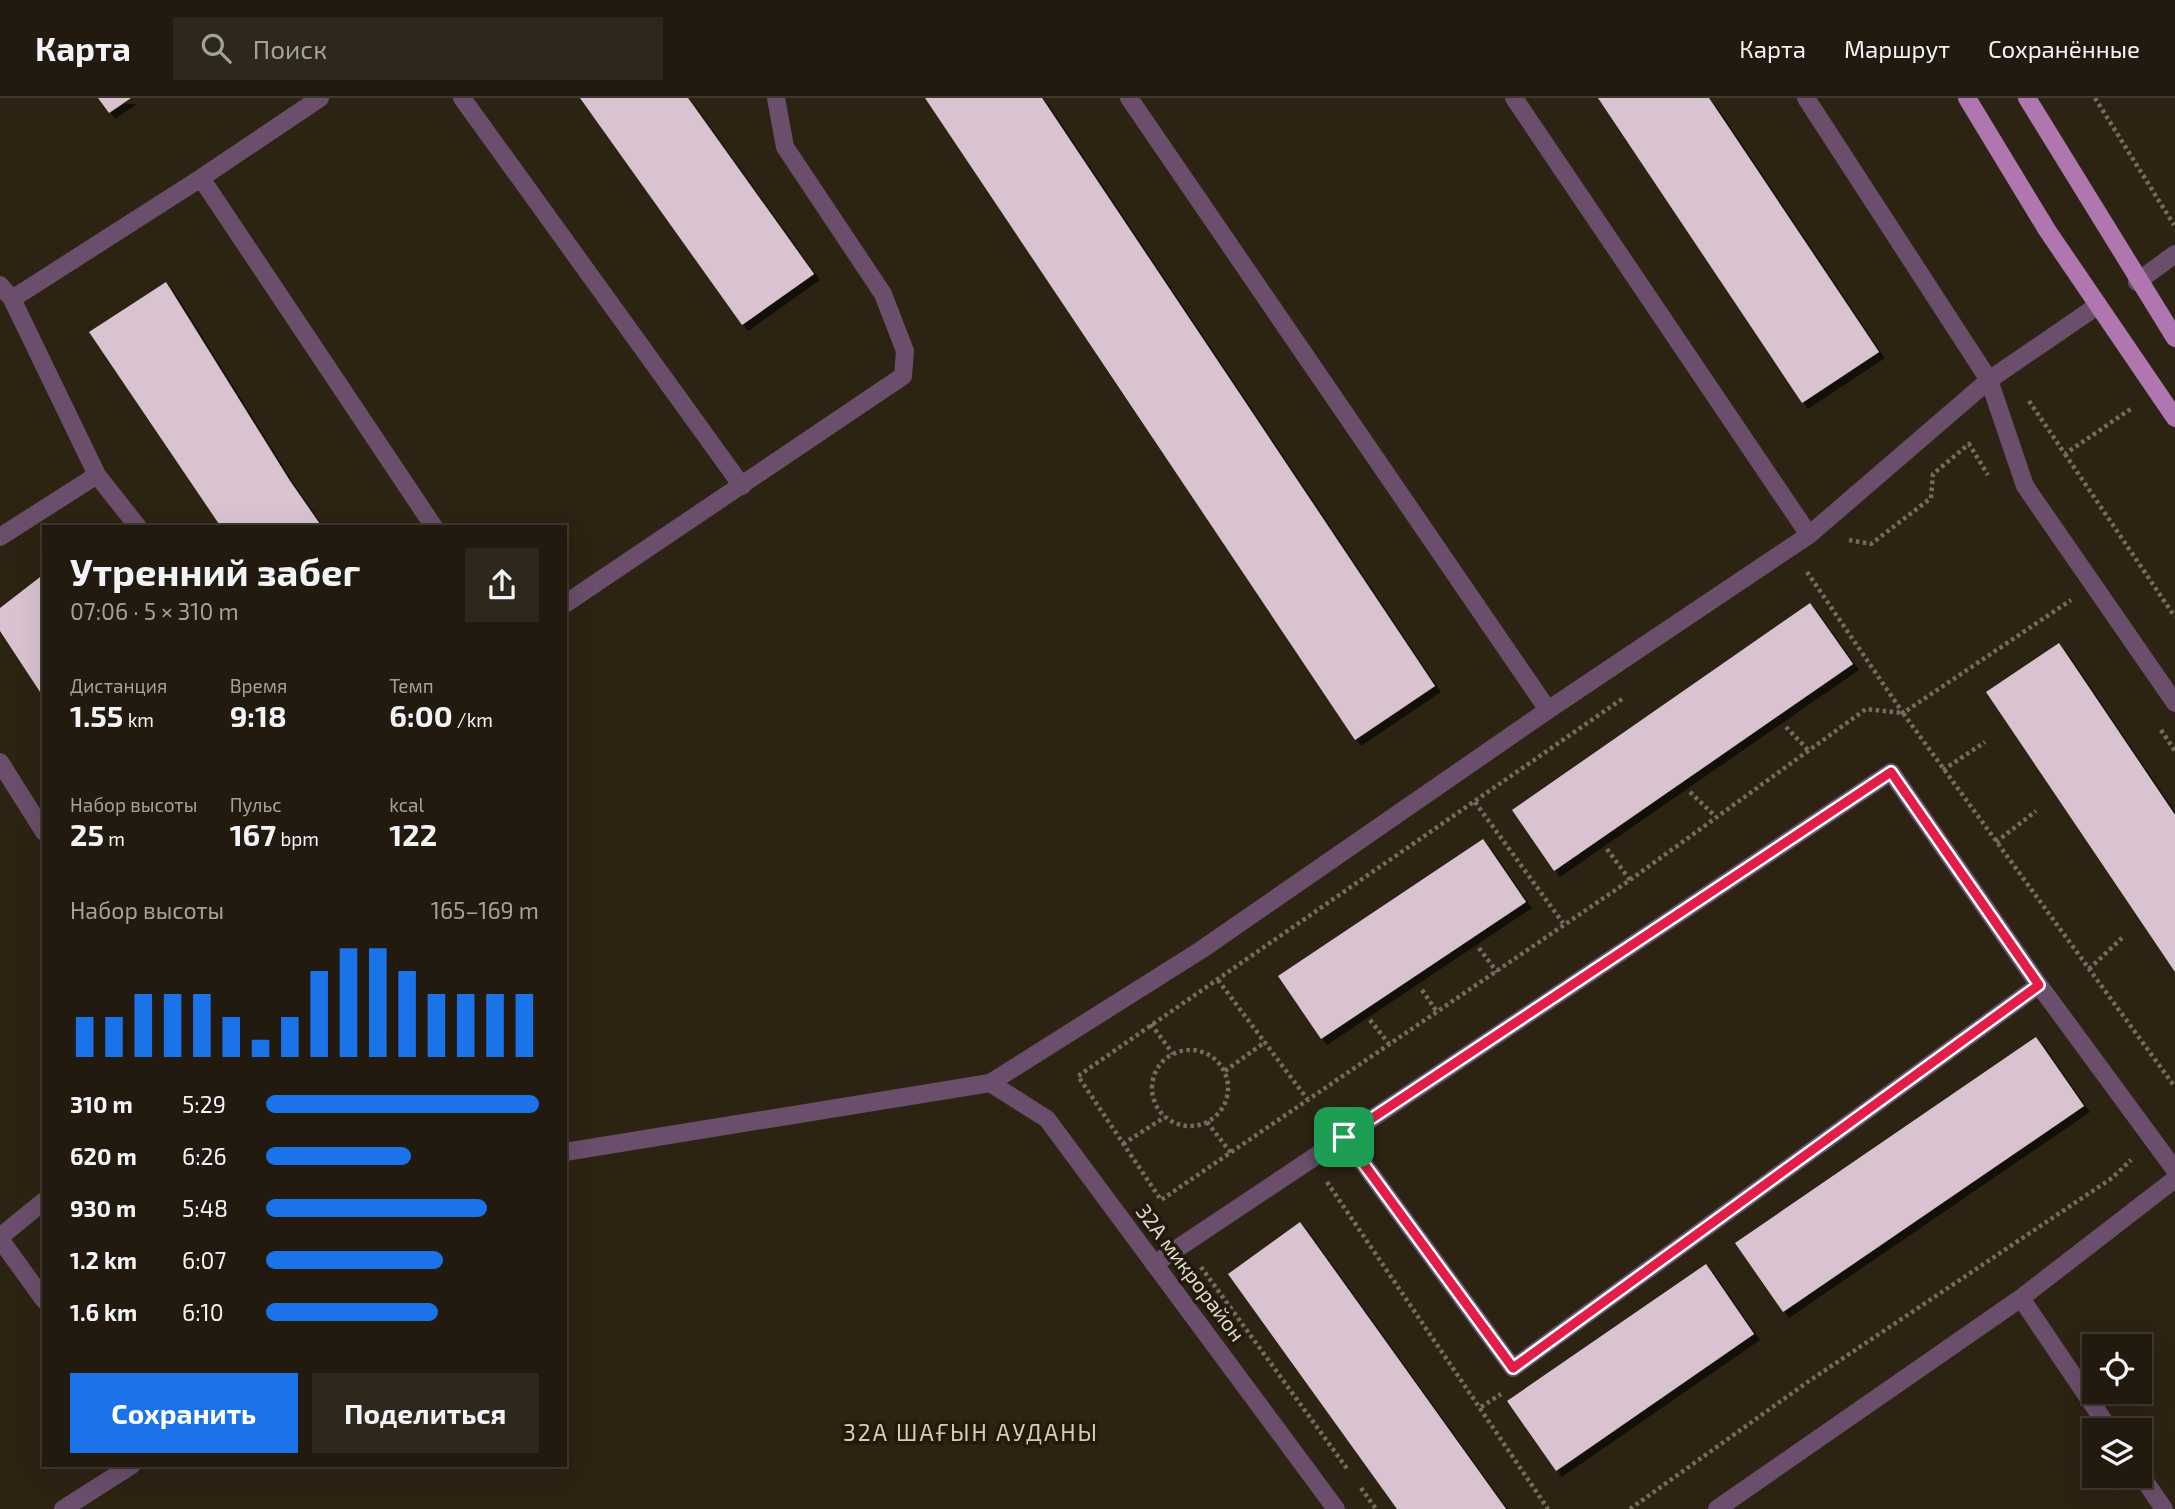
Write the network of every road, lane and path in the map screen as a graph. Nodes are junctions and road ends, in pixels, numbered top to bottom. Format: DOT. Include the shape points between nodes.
graph roads {
  1 [pos="320,98"];
  2 [pos="462,98"];
  3 [pos="776,98"];
  4 [pos="1129,98"];
  5 [pos="1514,98"];
  6 [pos="1806,98"];
  7 [pos="1967,98"];
  8 [pos="2027,98"];
  9 [pos="2095,98"];
  10 [pos="201,178"];
  11 [pos="2175,226"];
  12 [pos="2175,254"];
  13 [pos="2137,282"];
  14 [pos="6,292"];
  15 [pos="2097,306"];
  16 [pos="2175,338"];
  17 [pos="2007,368"];
  18 [pos="1989,380"];
  19 [pos="2156,392"];
  20 [pos="2175,418"];
  21 [pos="2065,454"];
  22 [pos="97,475"];
  23 [pos="742,486"];
  24 [pos="1995,487"];
  25 [pos="136,525"];
  26 [pos="433,525"];
  27 [pos="1810,535"];
  28 [pos="0,537"];
  29 [pos="1845,539"];
  30 [pos="1816,564"];
  31 [pos="1806,572"];
  32 [pos="1795,580"];
  33 [pos="2065,589"];
  34 [pos="567,603"];
  35 [pos="2175,617"];
  36 [pos="1623,699"];
  37 [pos="2175,703"];
  38 [pos="1548,710"];
  39 [pos="1786,727"];
  40 [pos="1984,742"];
  41 [pos="1810,752"];
  42 [pos="0,762"];
  43 [pos="1943,770"];
  44 [pos="1690,792"];
  45 [pos="1475,802"];
  46 [pos="2036,811"];
  47 [pos="1715,816"];
  48 [pos="42,829"];
  49 [pos="1996,842"];
  50 [pos="1607,849"];
  51 [pos="1630,880"];
  52 [pos="1563,923"];
  53 [pos="2122,938"];
  54 [pos="1479,948"];
  55 [pos="2089,969"];
  56 [pos="1497,972"];
  57 [pos="2039,985"];
  58 [pos="1422,990"];
  59 [pos="1437,1012"];
  60 [pos="1370,1020"];
  61 [pos="1151,1024"];
  62 [pos="1265,1042"];
  63 [pos="1389,1044"];
  64 [pos="1173,1054"];
  65 [pos="1225,1071"];
  66 [pos="990,1083"];
  67 [pos="1308,1100"];
  68 [pos="1165,1117"];
  69 [pos="1208,1122"];
  70 [pos="1344,1137"];
  71 [pos="1123,1144"];
  72 [pos="2129,1147"];
  73 [pos="567,1152"];
  74 [pos="1231,1153"];
  75 [pos="2175,1170"];
  76 [pos="1323,1177"];
  77 [pos="2175,1179"];
  78 [pos="42,1203"];
  79 [pos="0,1238"];
  80 [pos="1184,1244"];
  81 [pos="1154,1264"];
  82 [pos="42,1297"];
  83 [pos="2021,1298"];
  84 [pos="1504,1391"];
  85 [pos="1481,1407"];
  86 [pos="2102,1418"];
  87 [pos="129,1467"];
  88 [pos="1352,1475"];
  89 [pos="1360,1487"];
  90 [pos="2150,1488"];
  91 [pos="63,1509"];
  92 [pos="1336,1509"];
  93 [pos="1376,1509"];
  94 [pos="1548,1509"];
  95 [pos="1630,1509"];
  96 [pos="1717,1509"];
  97 [pos="2164,1509"];
  1 -- 10 [label="lane"];
  2 -- 23 [label="lane"];
  3 -- 23 [label="lane" via="785,147 883,294 905,351 903,376"];
  4 -- 38 [label="lane"];
  5 -- 27 [label="lane"];
  6 -- 18 [label="lane"];
  7 -- 15 [label="main road"];
  8 -- 13 [label="main road"];
  9 -- 11 [label="path"];
  10 -- 14 [label="lane"];
  10 -- 26 [label="lane"];
  12 -- 13 [label="lane"];
  13 -- 16 [label="main road"];
  14 -- 22 [label="lane"];
  15 -- 17 [label="lane"];
  15 -- 19 [label="main road"];
  17 -- 18 [label="lane"];
  17 -- 21 [label="path"];
  18 -- 27 [label="lane"];
  18 -- 37 [label="lane" via="2025,486"];
  19 -- 20 [label="main road"];
  19 -- 21 [label="path"];
  21 -- 35 [label="path"];
  22 -- 25 [label="lane"];
  22 -- 28 [label="lane"];
  23 -- 34 [label="lane"];
  24 -- 29 [label="path" via="1969,444 1933,474 1931,498 1871,544"];
  27 -- 38 [label="lane"];
  30 -- 31 [label="path"];
  31 -- 32 [label="path"];
  31 -- 33 [label="path" via="1903,713 2072,599"];
  36 -- 45 [label="path"];
  38 -- 66 [label="lane" via="1201,950"];
  39 -- 41 [label="path"];
  40 -- 43 [label="path"];
  42 -- 48 [label="lane"];
  44 -- 47 [label="path"];
  45 -- 52 [label="path"];
  45 -- 62 [label="path" via="1218,980"];
  46 -- 49 [label="path"];
  50 -- 51 [label="path"];
  53 -- 55 [label="path"];
  54 -- 56 [label="path"];
  57 -- 70 [label="lane" via="1891,772"];
  57 -- 70 [label="lane" via="1513,1368"];
  57 -- 75 [label="lane"];
  58 -- 59 [label="path"];
  60 -- 63 [label="path"];
  61 -- 64 [label="path"];
  62 -- 65 [label="path"];
  62 -- 67 [label="path"];
  64 -- 65 [label="path" via="1203,1052"];
  64 -- 68 [label="path" via="1161,1063 1153,1083 1156,1105"];
  65 -- 69 [label="path" via="1227,1100 1220,1114"];
  66 -- 73 [label="lane"];
  66 -- 81 [label="lane, 32А микрорайон" via="1047,1119"];
  68 -- 69 [label="path" via="1193,1126"];
  68 -- 71 [label="path"];
  69 -- 74 [label="path"];
  70 -- 80 [label="lane"];
  72 -- 95 [label="path" via="2132,1159 2112,1178 1810,1381"];
  76 -- 85 [label="path"];
  77 -- 83 [label="lane"];
  78 -- 79 [label="lane"];
  79 -- 82 [label="lane"];
  80 -- 81 [label="lane"];
  80 -- 88 [label="path"];
  81 -- 92 [label="lane, 32А микрорайон"];
  83 -- 86 [label="lane"];
  83 -- 96 [label="lane"];
  84 -- 85 [label="path"];
  85 -- 94 [label="path"];
  87 -- 91 [label="lane"];
  89 -- 93 [label="path"];
  90 -- 97 [label="lane"];
}
